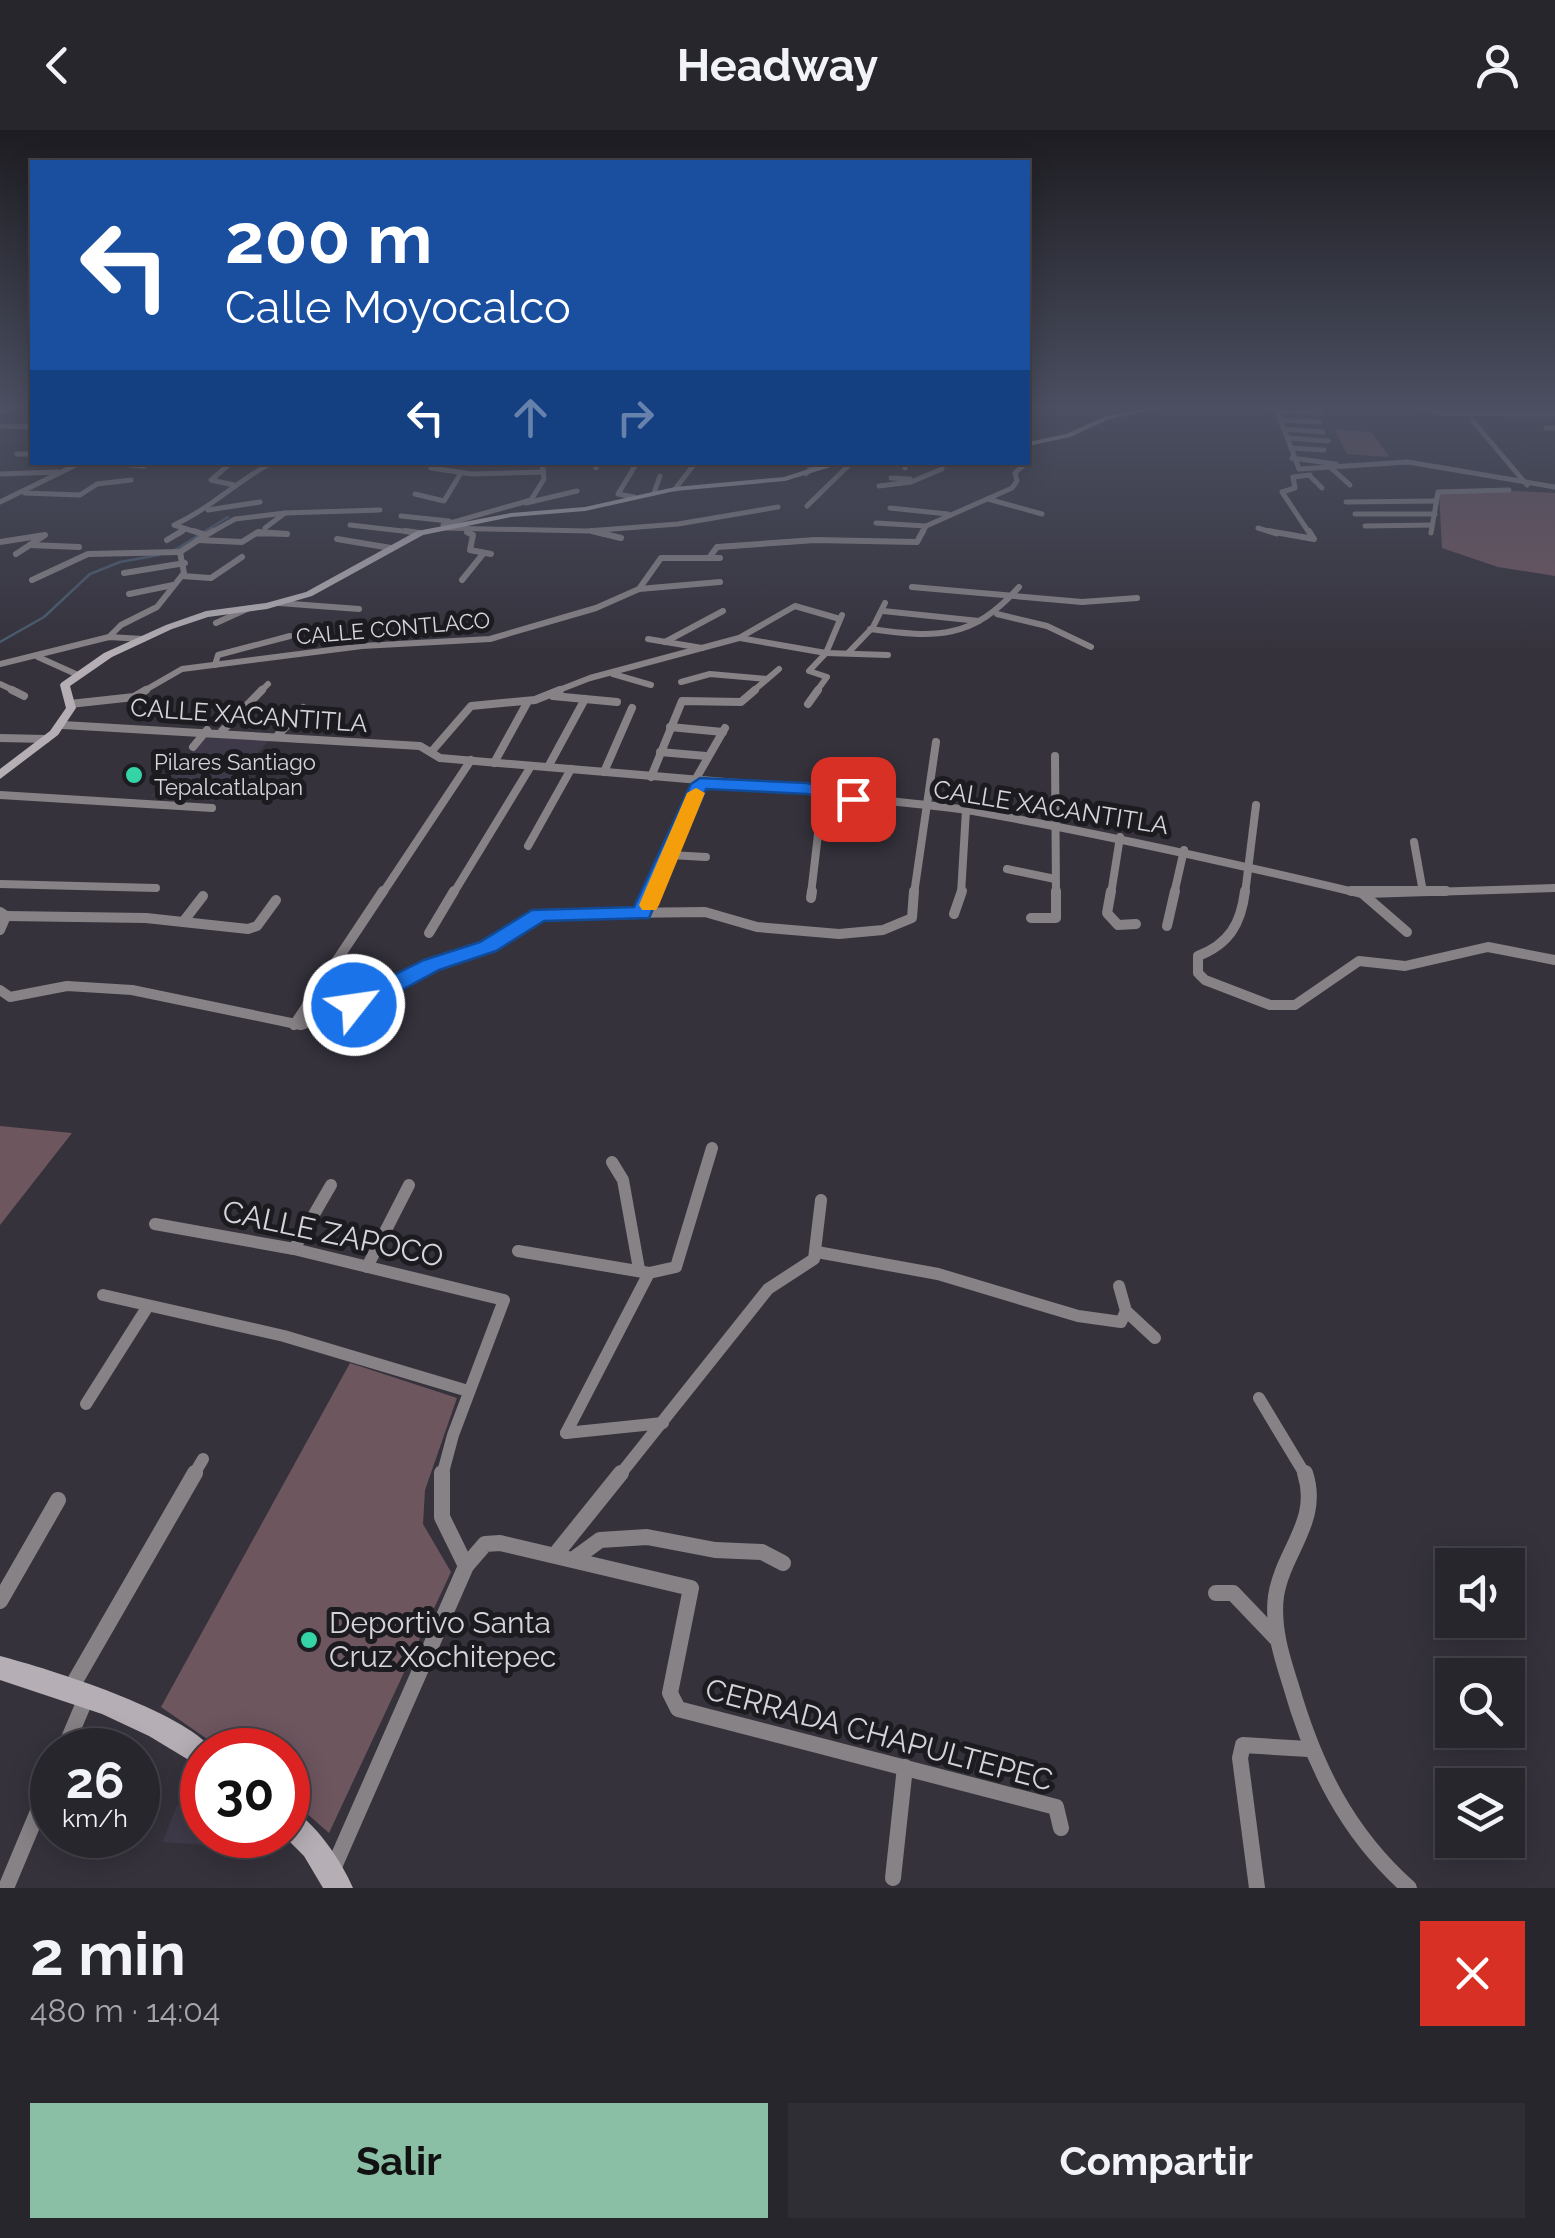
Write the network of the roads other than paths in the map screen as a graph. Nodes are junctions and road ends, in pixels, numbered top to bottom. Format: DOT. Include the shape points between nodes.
graph roads {
  1 [pos="30,490"];
  2 [pos="88,490"];
  3 [pos="228,490"];
  4 [pos="450,490"];
  5 [pos="537,490"];
  6 [pos="620,490"];
  7 [pos="655,490"];
  8 [pos="670,490"];
  9 [pos="824,490"];
  10 [pos="1007,490"];
  11 [pos="1288,490"];
  12 [pos="1514,490"];
  13 [pos="578,491"];
  14 [pos="25,493"];
  15 [pos="654,493"];
  16 [pos="415,494"];
  17 [pos="634,497"];
  18 [pos="987,499"];
  19 [pos="929,500"];
  20 [pos="1436,501"];
  21 [pos="0,502"];
  22 [pos="260,502"];
  23 [pos="1346,502"];
  24 [pos="524,503"];
  25 [pos="807,506"];
  26 [pos="778,507"];
  27 [pos="890,508"];
  28 [pos="207,509"];
  29 [pos="380,510"];
  30 [pos="918,510"];
  31 [pos="284,514"];
  32 [pos="949,514"];
  33 [pos="1042,514"];
  34 [pos="1355,514"];
  35 [pos="1435,514"];
  36 [pos="661,515"];
  37 [pos="401,516"];
  38 [pos="595,516"];
  39 [pos="529,520"];
  40 [pos="876,523"];
  41 [pos="451,524"];
  42 [pos="660,525"];
  43 [pos="350,526"];
  44 [pos="926,526"];
  45 [pos="1365,526"];
  46 [pos="265,528"];
  47 [pos="1258,528"];
  48 [pos="592,529"];
  49 [pos="184,530"];
  50 [pos="464,530"];
  51 [pos="426,531"];
  52 [pos="526,532"];
  53 [pos="288,534"];
  54 [pos="199,535"];
  55 [pos="621,538"];
  56 [pos="337,539"];
  57 [pos="167,540"];
  58 [pos="0,542"];
  59 [pos="29,545"];
  60 [pos="79,547"];
  61 [pos="391,548"];
  62 [pos="177,552"];
  63 [pos="16,554"];
  64 [pos="242,557"];
  65 [pos="709,558"];
  66 [pos="720,558"];
  67 [pos="185,563"];
  68 [pos="124,572"];
  69 [pos="182,576"];
  70 [pos="32,580"];
  71 [pos="462,580"];
  72 [pos="720,582"];
  73 [pos="174,585"];
  74 [pos="912,587"];
  75 [pos="1019,588"];
  76 [pos="638,589"];
  77 [pos="128,594"];
  78 [pos="1012,596"];
  79 [pos="1137,598"];
  80 [pos="279,603"];
  81 [pos="251,607"];
  82 [pos="359,609"];
  83 [pos="722,611"];
  84 [pos="997,614"];
  85 [pos="980,621"];
  86 [pos="216,624"];
  87 [pos="870,629"];
  88 [pos="290,636"];
  89 [pos="109,638"];
  90 [pos="142,638"];
  91 [pos="739,638"];
  92 [pos="648,639"];
  93 [pos="665,642"];
  94 [pos="1090,647"];
  95 [pos="703,648"];
  96 [pos="826,653"];
  97 [pos="848,653"];
  98 [pos="888,655"];
  99 [pos="36,656"];
  100 [pos="0,664"];
  101 [pos="216,664"];
  102 [pos="778,669"];
  103 [pos="611,673"];
  104 [pos="78,674"];
  105 [pos="767,679"];
  106 [pos="681,682"];
  107 [pos="0,684"];
  108 [pos="268,684"];
  109 [pos="650,684"];
  110 [pos="24,696"];
  111 [pos="550,696"];
  112 [pos="585,700"];
  113 [pos="617,702"];
  114 [pos="528,703"];
  115 [pos="70,704"];
  116 [pos="808,704"];
  117 [pos="303,708"];
  118 [pos="632,708"];
  119 [pos="63,725"];
  120 [pos="670,727"];
  121 [pos="208,730"];
  122 [pos="222,731"];
  123 [pos="278,735"];
  124 [pos="0,738"];
  125 [pos="46,740"];
  126 [pos="936,742"];
  127 [pos="193,747"];
  128 [pos="432,751"];
  129 [pos="660,752"];
  130 [pos="706,756"];
  131 [pos="1055,756"];
  132 [pos="471,760"];
  133 [pos="494,762"];
  134 [pos="530,766"];
  135 [pos="548,767"];
  136 [pos="570,769"];
  137 [pos="604,772"];
  138 [pos="0,775"];
  139 [pos="650,777"];
  140 [pos="697,783"];
  141 [pos="824,792"];
  142 [pos="0,796"];
  143 [pos="1256,804"];
  144 [pos="924,806"];
  145 [pos="212,808"];
  146 [pos="966,810"];
  147 [pos="1054,825"];
  148 [pos="1120,837"];
  149 [pos="1414,842"];
  150 [pos="528,846"];
  151 [pos="1184,850"];
  152 [pos="670,854"];
  153 [pos="706,856"];
  154 [pos="1248,865"];
  155 [pos="1007,870"];
  156 [pos="1055,880"];
  157 [pos="0,884"];
  158 [pos="156,888"];
  159 [pos="1551,888"];
  160 [pos="1423,892"];
  161 [pos="1362,894"];
  162 [pos="203,896"];
  163 [pos="810,898"];
  164 [pos="1555,898"];
  165 [pos="276,900"];
  166 [pos="3,914"];
  167 [pos="642,914"];
  168 [pos="954,914"];
  169 [pos="1030,918"];
  170 [pos="183,922"];
  171 [pos="1136,924"];
  172 [pos="1167,926"];
  173 [pos="0,930"];
  174 [pos="1407,932"];
  175 [pos="429,933"];
  176 [pos="1555,960"];
  177 [pos="0,990"];
  178 [pos="294,1025"];
  179 [pos="712,1148"];
  180 [pos="612,1162"];
  181 [pos="331,1184"];
  182 [pos="409,1185"];
  183 [pos="821,1200"];
  184 [pos="156,1224"];
  185 [pos="294,1249"];
  186 [pos="518,1252"];
  187 [pos="817,1252"];
  188 [pos="367,1268"];
  189 [pos="644,1271"];
  190 [pos="1119,1286"];
  191 [pos="104,1296"];
  192 [pos="148,1306"];
  193 [pos="1126,1311"];
  194 [pos="1154,1338"];
  195 [pos="468,1391"];
  196 [pos="1259,1398"];
  197 [pos="86,1404"];
  198 [pos="663,1423"];
  199 [pos="203,1459"];
  200 [pos="58,1500"];
  201 [pos="555,1555"];
  202 [pos="574,1559"];
  203 [pos="783,1563"];
  204 [pos="466,1566"];
  205 [pos="1216,1593"];
  206 [pos="0,1601"];
  207 [pos="1277,1639"];
  208 [pos="0,1668"];
  209 [pos="78,1694"];
  210 [pos="70,1728"];
  211 [pos="180,1739"];
  212 [pos="1308,1749"];
  213 [pos="904,1767"];
  214 [pos="1062,1828"];
  215 [pos="30,1831"];
  216 [pos="310,1844"];
  217 [pos="893,1878"];
  218 [pos="335,1881"];
  219 [pos="6,1888"];
  220 [pos="1257,1888"];
  221 [pos="1409,1888"];
  1 -- 14 [label="street"];
  2 -- 14 [label="street"];
  3 -- 28 [label="street"];
  4 -- 16 [label="street" via="444,501"];
  5 -- 24 [label="street"];
  6 -- 17 [label="street"];
  7 -- 15 [label="street"];
  8 -- 15 [label="street"];
  9 -- 25 [label="street"];
  10 -- 18 [label="street"];
  11 -- 47 [label="street" via="1282,492 1314,538"];
  12 -- 20 [label="street" via="1438,492"];
  13 -- 24 [label="street"];
  14 -- 21 [label="street"];
  15 -- 17 [label="street"];
  17 -- 41 [label="street"];
  18 -- 32 [label="street"];
  18 -- 33 [label="street"];
  19 -- 30 [label="street"];
  20 -- 23 [label="street"];
  20 -- 35 [label="street"];
  22 -- 28 [label="street"];
  24 -- 41 [label="street"];
  26 -- 42 [label="street"];
  27 -- 30 [label="street"];
  28 -- 49 [label="street" via="174,524"];
  29 -- 31 [label="street"];
  30 -- 32 [label="street"];
  31 -- 46 [label="street"];
  31 -- 54 [label="street" via="235,519"];
  32 -- 44 [label="street"];
  34 -- 35 [label="street"];
  35 -- 45 [label="street" via="1432,529"];
  36 -- 42 [label="street"];
  37 -- 41 [label="street"];
  38 -- 48 [label="street"];
  39 -- 52 [label="street"];
  40 -- 44 [label="street"];
  41 -- 50 [label="street"];
  41 -- 51 [label="street"];
  42 -- 48 [label="street"];
  43 -- 51 [label="street"];
  44 -- 65 [label="street" via="916,542 716,547"];
  48 -- 52 [label="street"];
  48 -- 55 [label="street"];
  49 -- 54 [label="street"];
  49 -- 57 [label="street"];
  50 -- 52 [label="street"];
  50 -- 71 [label="street" via="473,534 470,550 487,554"];
  51 -- 61 [label="street"];
  53 -- 54 [label="street" via="255,532 242,542"];
  54 -- 62 [label="street"];
  56 -- 61 [label="street"];
  58 -- 59 [label="street" via="45,534"];
  59 -- 60 [label="street"];
  59 -- 63 [label="street"];
  61 -- 80 [label="street" via="323,587"];
  62 -- 67 [label="street"];
  62 -- 70 [label="street" via="125,548 77,555"];
  64 -- 69 [label="street" via="211,578"];
  65 -- 66 [label="street"];
  65 -- 76 [label="street" via="661,558"];
  67 -- 68 [label="street"];
  67 -- 69 [label="street"];
  69 -- 73 [label="street"];
  72 -- 76 [label="street, CALLE CONTLACO"];
  73 -- 77 [label="street"];
  73 -- 89 [label="street" via="157,607 120,624"];
  74 -- 78 [label="street"];
  75 -- 78 [label="street"];
  76 -- 101 [label="street, CALLE CONTLACO" via="490,639 402,642"];
  78 -- 79 [label="street"];
  78 -- 84 [label="street"];
  80 -- 81 [label="street"];
  80 -- 82 [label="street"];
  81 -- 86 [label="street"];
  81 -- 90 [label="street" via="206,614"];
  83 -- 93 [label="street"];
  84 -- 85 [label="street"];
  84 -- 94 [label="street" via="1047,626"];
  85 -- 87 [label="street" via="937,638"];
  85 -- 87 [label="street" via="884,607"];
  87 -- 97 [label="street"];
  88 -- 101 [label="street" via="218,656"];
  89 -- 90 [label="street"];
  89 -- 99 [label="street"];
  90 -- 104 [label="street"];
  91 -- 95 [label="street"];
  91 -- 96 [label="street"];
  91 -- 96 [label="street" via="795,606 841,616"];
  92 -- 93 [label="street"];
  93 -- 95 [label="street"];
  95 -- 103 [label="street"];
  96 -- 97 [label="street"];
  96 -- 116 [label="street" via="808,670 828,677"];
  97 -- 98 [label="street"];
  99 -- 100 [label="street"];
  99 -- 104 [label="street"];
  101 -- 115 [label="street, CALLE CONTLACO" via="166,674 134,697"];
  102 -- 105 [label="street"];
  103 -- 109 [label="street"];
  103 -- 111 [label="street"];
  104 -- 115 [label="street" via="64,686"];
  105 -- 106 [label="street" via="710,674"];
  105 -- 120 [label="street" via="737,703 682,701"];
  107 -- 110 [label="street"];
  108 -- 122 [label="street"];
  111 -- 112 [label="street"];
  111 -- 128 [label="street" via="471,706"];
  112 -- 113 [label="street"];
  112 -- 135 [label="street"];
  114 -- 133 [label="street"];
  115 -- 119 [label="street"];
  117 -- 123 [label="street"];
  118 -- 137 [label="street"];
  119 -- 121 [label="street, CALLE XACANTITLA"];
  119 -- 125 [label="street"];
  120 -- 129 [label="street"];
  120 -- 140 [label="street" via="724,730"];
  121 -- 122 [label="street, CALLE XACANTITLA"];
  121 -- 127 [label="street"];
  122 -- 123 [label="street, CALLE XACANTITLA"];
  123 -- 128 [label="street, CALLE XACANTITLA"];
  124 -- 125 [label="street"];
  125 -- 138 [label="street"];
  126 -- 144 [label="street"];
  128 -- 132 [label="street, CALLE XACANTITLA" via="440,758"];
  129 -- 130 [label="street"];
  129 -- 139 [label="street"];
  131 -- 147 [label="street"];
  132 -- 133 [label="street, CALLE XACANTITLA"];
  132 -- 178 [label="street"];
  133 -- 134 [label="street, CALLE XACANTITLA"];
  134 -- 135 [label="street, CALLE XACANTITLA"];
  134 -- 175 [label="street"];
  135 -- 136 [label="street, CALLE XACANTITLA"];
  136 -- 137 [label="street, CALLE XACANTITLA"];
  136 -- 150 [label="street"];
  137 -- 139 [label="street, CALLE XACANTITLA"];
  139 -- 140 [label="street, CALLE XACANTITLA"];
  140 -- 141 [label="street, CALLE XACANTITLA"];
  140 -- 152 [label="street"];
  141 -- 144 [label="street, CALLE XACANTITLA"];
  141 -- 163 [label="street"];
  142 -- 145 [label="street"];
  143 -- 154 [label="street"];
  144 -- 146 [label="street, CALLE XACANTITLA"];
  144 -- 167 [label="street" via="912,918 905,926 854,933 752,927 730,914"];
  146 -- 147 [label="street, CALLE XACANTITLA"];
  146 -- 168 [label="street" via="962,890"];
  147 -- 148 [label="street, CALLE XACANTITLA"];
  147 -- 156 [label="street"];
  148 -- 151 [label="street, CALLE XACANTITLA"];
  148 -- 171 [label="street" via="1107,913 1118,925"];
  149 -- 160 [label="street"];
  151 -- 154 [label="street, CALLE XACANTITLA"];
  151 -- 172 [label="street"];
  152 -- 153 [label="street"];
  152 -- 167 [label="street"];
  154 -- 161 [label="street, CALLE XACANTITLA"];
  154 -- 176 [label="street" via="1237,927 1221,947 1201,951 1196,965 1205,980 1270,1005 1295,1005 1359,961 1405,966 1488,948"];
  155 -- 156 [label="street"];
  156 -- 169 [label="street" via="1055,920"];
  157 -- 158 [label="street"];
  159 -- 160 [label="street, CALLE XACANTITLA"];
  159 -- 164 [label="street"];
  160 -- 161 [label="street, CALLE XACANTITLA"];
  161 -- 174 [label="street"];
  162 -- 170 [label="street"];
  165 -- 170 [label="street" via="253,928"];
  166 -- 170 [label="street"];
  166 -- 173 [label="street"];
  167 -- 178 [label="street" via="539,914 482,950 431,965 312,1024"];
  177 -- 178 [label="street" via="10,997 67,986 132,990"];
  179 -- 189 [label="street" via="676,1267"];
  180 -- 189 [label="street" via="623,1180"];
  181 -- 185 [label="street"];
  182 -- 188 [label="street"];
  183 -- 187 [label="street"];
  184 -- 185 [label="street, CALLE ZAPOCO"];
  185 -- 188 [label="street, CALLE ZAPOCO"];
  186 -- 189 [label="street"];
  187 -- 193 [label="street" via="957,1278 1106,1322 1121,1322"];
  187 -- 198 [label="street" via="768,1289"];
  188 -- 195 [label="street, CALLE ZAPOCO" via="504,1300"];
  189 -- 198 [label="street" via="566,1432"];
  190 -- 193 [label="street"];
  191 -- 192 [label="street"];
  192 -- 195 [label="street" via="284,1336"];
  192 -- 197 [label="street"];
  193 -- 194 [label="street"];
  195 -- 204 [label="street" via="439,1505"];
  196 -- 207 [label="street" via="1310,1490 1310,1512 1278,1586"];
  198 -- 201 [label="street"];
  199 -- 209 [label="street"];
  200 -- 206 [label="street"];
  201 -- 202 [label="street, CERRADA CHAPULTEPEC"];
  201 -- 204 [label="street, CERRADA CHAPULTEPEC" via="486,1544"];
  202 -- 203 [label="street" via="600,1540 646,1537 762,1552"];
  202 -- 213 [label="street, CERRADA CHAPULTEPEC" via="691,1588 670,1693 678,1709"];
  204 -- 218 [label="street"];
  205 -- 207 [label="street" via="1233,1593"];
  207 -- 212 [label="street"];
  208 -- 209 [label="street"];
  209 -- 210 [label="street"];
  209 -- 211 [label="street"];
  212 -- 220 [label="street" via="1243,1745"];
  212 -- 221 [label="street" via="1363,1845"];
  213 -- 214 [label="street, CERRADA CHAPULTEPEC" via="1056,1807"];
  213 -- 217 [label="street"];
  215 -- 219 [label="street"];
  216 -- 218 [label="street"];
}
